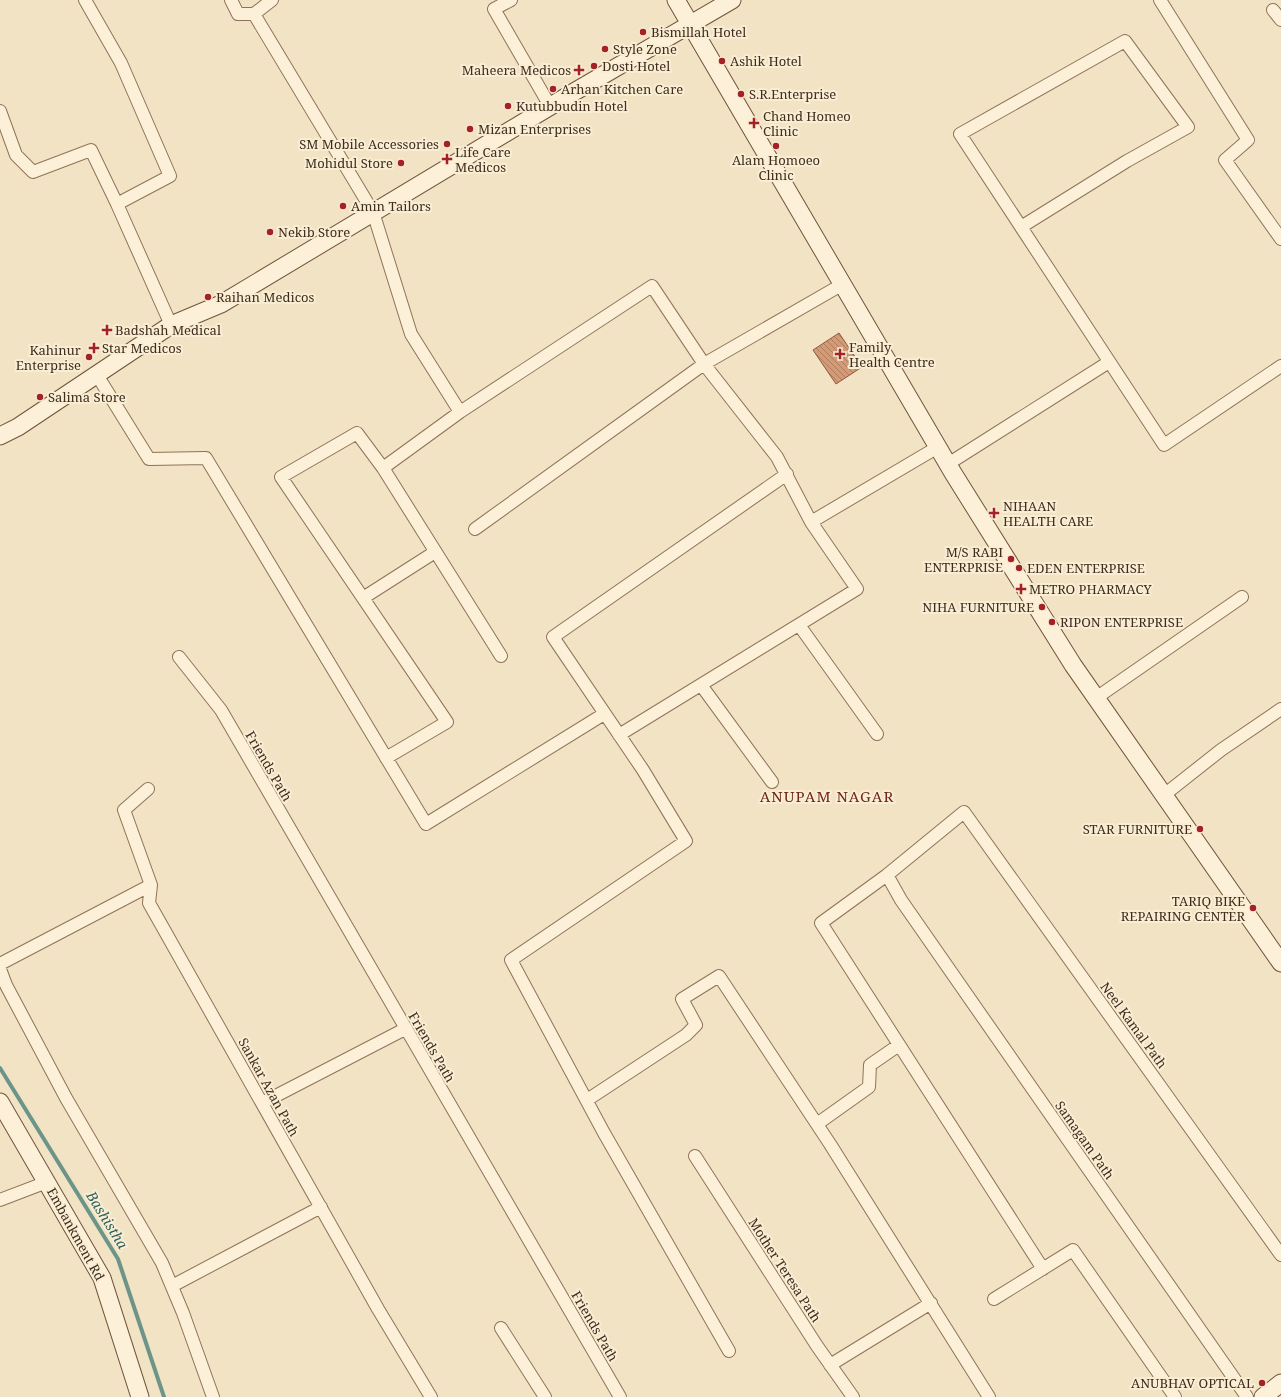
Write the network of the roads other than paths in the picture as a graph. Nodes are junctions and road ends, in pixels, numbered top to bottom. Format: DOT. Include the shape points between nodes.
graph roads {
  1 [pos="85,0"];
  2 [pos="231,0"];
  3 [pos="272,0"];
  4 [pos="511,0"];
  5 [pos="676,0"];
  6 [pos="732,0"];
  7 [pos="1160,0"];
  8 [pos="1273,10"];
  9 [pos="254,14"];
  10 [pos="1281,20"];
  11 [pos="690,24"];
  12 [pos="550,106"];
  13 [pos="0,111"];
  14 [pos="117,204"];
  15 [pos="373,212"];
  16 [pos="1021,227"];
  17 [pos="1281,239"];
  18 [pos="843,284"];
  19 [pos="171,325"];
  20 [pos="1109,362"];
  21 [pos="704,364"];
  22 [pos="1281,366"];
  23 [pos="97,375"];
  24 [pos="460,412"];
  25 [pos="0,436"];
  26 [pos="938,447"];
  27 [pos="948,464"];
  28 [pos="383,468"];
  29 [pos="787,474"];
  30 [pos="811,522"];
  31 [pos="475,529"];
  32 [pos="435,552"];
  33 [pos="1242,597"];
  34 [pos="364,598"];
  35 [pos="799,625"];
  36 [pos="501,656"];
  37 [pos="179,657"];
  38 [pos="701,685"];
  39 [pos="1096,698"];
  40 [pos="1281,709"];
  41 [pos="604,714"];
  42 [pos="877,734"];
  43 [pos="619,735"];
  44 [pos="386,758"];
  45 [pos="772,782"];
  46 [pos="148,788"];
  47 [pos="1164,795"];
  48 [pos="887,875"];
  49 [pos="151,885"];
  50 [pos="1281,963"];
  51 [pos="0,964"];
  52 [pos="0,969"];
  53 [pos="405,1029"];
  54 [pos="899,1045"];
  55 [pos="587,1100"];
  56 [pos="0,1102"];
  57 [pos="262,1103"];
  58 [pos="817,1124"];
  59 [pos="695,1156"];
  60 [pos="47,1182"];
  61 [pos="0,1200"];
  62 [pos="321,1207"];
  63 [pos="1281,1255"];
  64 [pos="1042,1269"];
  65 [pos="172,1286"];
  66 [pos="994,1299"];
  67 [pos="931,1303"];
  68 [pos="501,1328"];
  69 [pos="728,1351"];
  70 [pos="830,1365"];
  71 [pos="1281,1383"];
  72 [pos="140,1397"];
  73 [pos="213,1397"];
  74 [pos="430,1397"];
  75 [pos="545,1397"];
  76 [pos="620,1397"];
  77 [pos="853,1397"];
  78 [pos="989,1397"];
  79 [pos="1175,1397"];
  80 [pos="1247,1397"];
  81 [pos="1263,1397"];
  1 -- 14 [label="street" via="121,64 170,176"];
  2 -- 9 [label="street" via="238,14"];
  3 -- 9 [label="street"];
  4 -- 12 [label="street" via="494,10"];
  5 -- 11 [label="street"];
  6 -- 11 [label="street"];
  7 -- 17 [label="street" via="1248,140 1225,160"];
  8 -- 10 [label="street"];
  9 -- 15 [label="street"];
  11 -- 12 [label="street"];
  11 -- 18 [label="street"];
  12 -- 15 [label="street"];
  13 -- 14 [label="street" via="16,155 34,172 91,150"];
  14 -- 19 [label="street"];
  15 -- 19 [label="street" via="221,304"];
  15 -- 24 [label="street" via="411,334"];
  16 -- 16 [label="street" via="960,134 1125,41 1188,126"];
  16 -- 20 [label="street"];
  18 -- 21 [label="street"];
  18 -- 26 [label="street"];
  19 -- 23 [label="street"];
  20 -- 22 [label="street" via="1164,445"];
  20 -- 27 [label="street"];
  21 -- 24 [label="street" via="652,286"];
  21 -- 29 [label="street" via="777,457"];
  21 -- 31 [label="street"];
  23 -- 25 [label="street" via="18,428"];
  23 -- 44 [label="street" via="149,459 206,458"];
  24 -- 28 [label="street"];
  26 -- 27 [label="street"];
  26 -- 30 [label="street"];
  27 -- 39 [label="street"];
  28 -- 32 [label="street"];
  28 -- 34 [label="street" via="357,433 281,477"];
  29 -- 30 [label="street"];
  29 -- 41 [label="street" via="553,637"];
  30 -- 35 [label="street" via="857,589"];
  32 -- 34 [label="street"];
  32 -- 36 [label="street"];
  33 -- 39 [label="street"];
  34 -- 44 [label="street" via="447,722"];
  35 -- 38 [label="street"];
  35 -- 42 [label="street"];
  37 -- 53 [label="street, Friends Path" via="220,710"];
  38 -- 43 [label="street"];
  38 -- 45 [label="street"];
  39 -- 47 [label="street"];
  40 -- 47 [label="street" via="1221,750"];
  41 -- 43 [label="street"];
  41 -- 44 [label="street" via="426,824"];
  43 -- 55 [label="street" via="686,841 512,960"];
  46 -- 49 [label="street, Sankar Azan Path" via="124,810"];
  47 -- 50 [label="street"];
  48 -- 54 [label="street" via="822,923"];
  48 -- 63 [label="street, Neel Kamal Path" via="964,812"];
  48 -- 80 [label="street, Samagam Path" via="900,900"];
  49 -- 51 [label="street"];
  49 -- 57 [label="street, Sankar Azan Path" via="149,903"];
  52 -- 65 [label="street" via="66,1098 162,1264"];
  53 -- 57 [label="street"];
  53 -- 76 [label="street, Friends Path"];
  54 -- 58 [label="street" via="870,1065 869,1087"];
  54 -- 64 [label="street"];
  55 -- 58 [label="street" via="686,1035 696,1025 682,999 719,976"];
  55 -- 69 [label="street"];
  56 -- 60 [label="street, Embankment Rd"];
  57 -- 62 [label="street, Sankar Azan Path"];
  58 -- 67 [label="street"];
  59 -- 70 [label="street, Mother Teresa Path"];
  60 -- 61 [label="street"];
  60 -- 72 [label="street, Embankment Rd" via="102,1278"];
  62 -- 65 [label="street"];
  62 -- 74 [label="street, Sankar Azan Path"];
  64 -- 66 [label="street"];
  64 -- 79 [label="street" via="1073,1250"];
  65 -- 73 [label="street"];
  67 -- 70 [label="street"];
  67 -- 78 [label="street"];
  68 -- 75 [label="street"];
  70 -- 77 [label="street, Mother Teresa Path"];
  71 -- 81 [label="street"];
}
